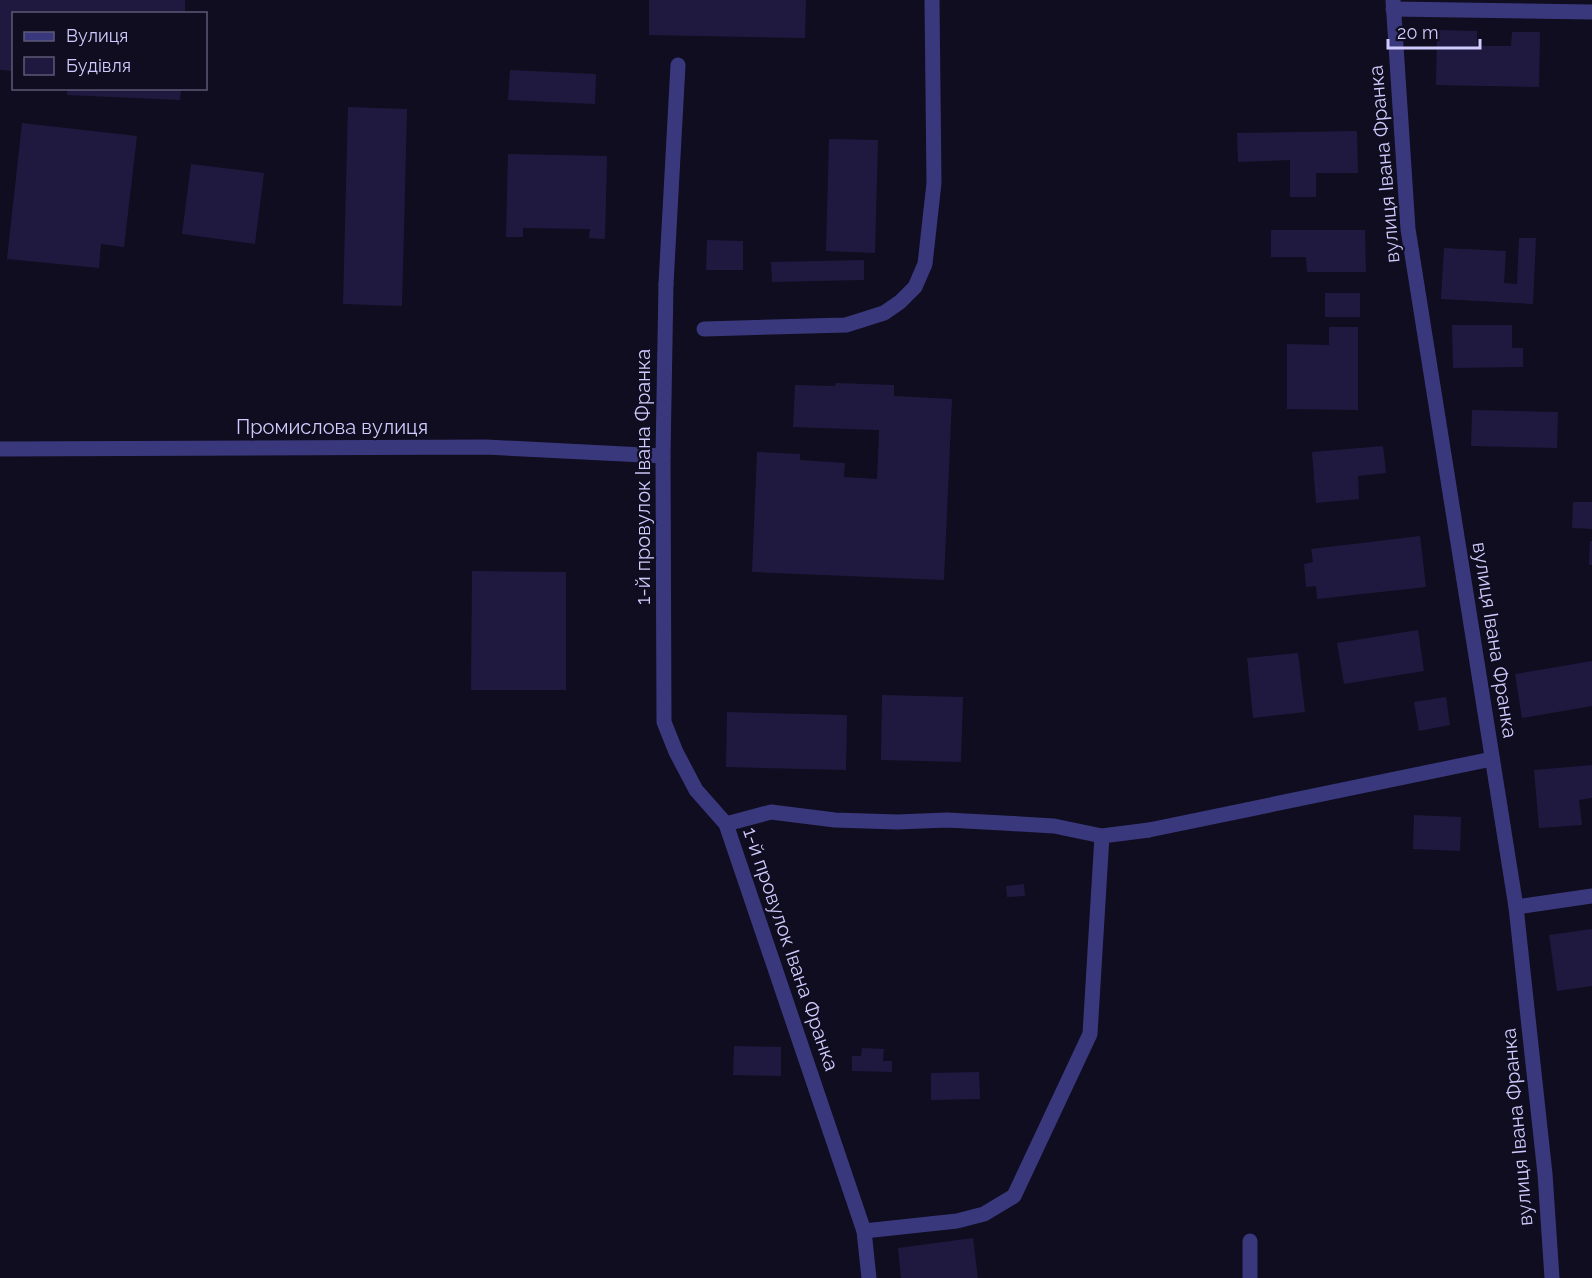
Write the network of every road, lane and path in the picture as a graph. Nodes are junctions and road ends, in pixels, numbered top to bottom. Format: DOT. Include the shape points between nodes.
graph roads {
  1 [pos="932,0"];
  2 [pos="1393,4"];
  3 [pos="1592,12"];
  4 [pos="678,65"];
  5 [pos="704,328"];
  6 [pos="0,450"];
  7 [pos="663,456"];
  8 [pos="1492,759"];
  9 [pos="726,824"];
  10 [pos="1102,836"];
  11 [pos="1592,896"];
  12 [pos="1516,907"];
  13 [pos="864,1231"];
  14 [pos="1250,1241"];
  15 [pos="868,1278"];
  16 [pos="1250,1278"];
  17 [pos="1552,1278"];
  1 -- 5 [label="street" via="934,183 925,264 915,287 884,313 846,325"];
  2 -- 3 [label="street, вулиця Івана Франка"];
  2 -- 8 [label="street, вулиця Івана Франка" via="1408,229"];
  4 -- 7 [label="street, 1-й провулок Івана Франка" via="666,284"];
  6 -- 7 [label="street, Промислова вулиця" via="486,447"];
  7 -- 9 [label="street, 1-й провулок Івана Франка" via="664,722 696,790"];
  8 -- 10 [label="street" via="1149,830"];
  8 -- 12 [label="street, вулиця Івана Франка"];
  9 -- 10 [label="street" via="771,812 836,820 1003,822 1054,826"];
  9 -- 13 [label="street, 1-й провулок Івана Франка"];
  10 -- 13 [label="street" via="1090,1034 1014,1196 984,1214 957,1221"];
  11 -- 12 [label="street"];
  12 -- 17 [label="street, вулиця Івана Франка" via="1545,1174"];
  13 -- 15 [label="street, 1-й провулок Івана Франка"];
  14 -- 16 [label="street"];
}
